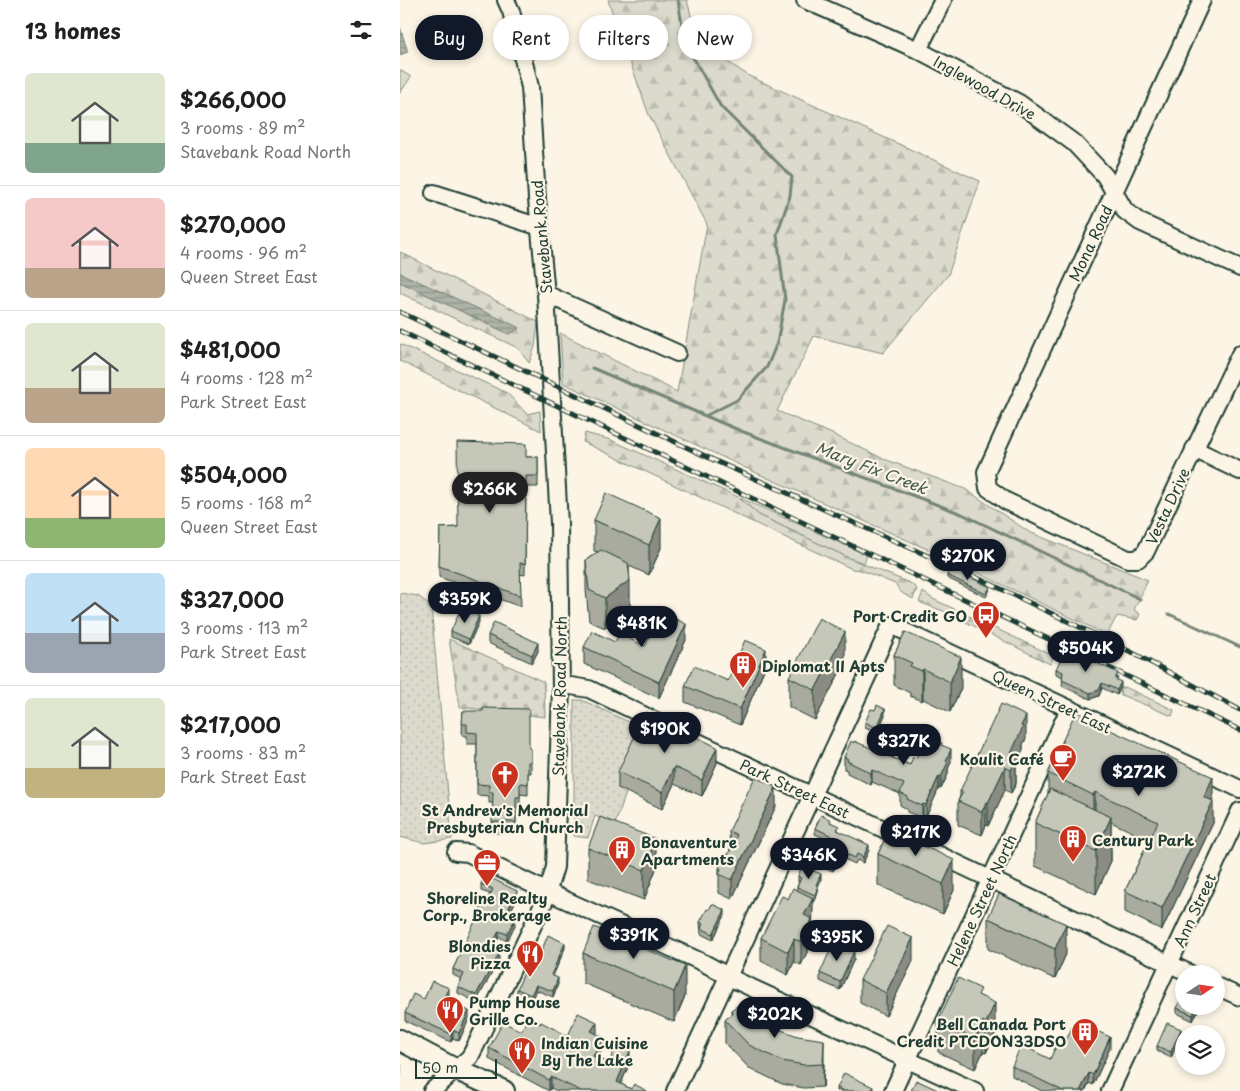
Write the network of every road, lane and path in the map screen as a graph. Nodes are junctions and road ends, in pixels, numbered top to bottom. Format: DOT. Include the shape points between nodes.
graph roads {
  1 [pos="506,0"];
  2 [pos="805,0"];
  3 [pos="943,0"];
  4 [pos="1202,0"];
  5 [pos="918,50"];
  6 [pos="1114,192"];
  7 [pos="434,193"];
  8 [pos="540,228"];
  9 [pos="1240,268"];
  10 [pos="546,294"];
  11 [pos="677,353"];
  12 [pos="1240,354"];
  13 [pos="1194,449"];
  14 [pos="1240,472"];
  15 [pos="556,478"];
  16 [pos="988,488"];
  17 [pos="561,688"];
  18 [pos="1069,709"];
  19 [pos="1240,789"];
  20 [pos="813,795"];
  21 [pos="1240,811"];
  22 [pos="456,852"];
  23 [pos="991,879"];
  24 [pos="548,892"];
  25 [pos="1170,963"];
  26 [pos="1175,966"];
  27 [pos="728,976"];
  28 [pos="1225,990"];
  29 [pos="1240,997"];
  30 [pos="400,1040"];
  31 [pos="908,1059"];
  32 [pos="455,1069"];
  33 [pos="432,1091"];
  34 [pos="504,1091"];
  35 [pos="675,1091"];
  36 [pos="893,1091"];
  37 [pos="975,1091"];
  38 [pos="1110,1091"];
  1 -- 8 [label="street, Stavebank Road" via="530,87"];
  2 -- 5 [label="street, Inglewood Drive"];
  3 -- 5 [label="street"];
  4 -- 6 [label="street, Mona Road"];
  5 -- 6 [label="street, Inglewood Drive" via="1019,103 1074,143 1105,176"];
  6 -- 9 [label="street, Inglewood Drive" via="1125,211 1140,222"];
  6 -- 16 [label="street, Mona Road" via="986,472"];
  7 -- 8 [label="street"];
  8 -- 10 [label="street, Stavebank Road"];
  10 -- 11 [label="street"];
  10 -- 15 [label="street, Stavebank Road"];
  12 -- 13 [label="street, Vesta Drive"];
  13 -- 14 [label="street"];
  13 -- 16 [label="street, Vesta Drive" via="1146,551 1138,559 1128,559 1006,501"];
  15 -- 17 [label="street, Stavebank Road North"];
  17 -- 20 [label="street, Park Street East" via="589,689"];
  17 -- 24 [label="street, Stavebank Road North" via="555,867"];
  18 -- 19 [label="street, Queen Street East"];
  18 -- 20 [label="street, Queen Street East" via="891,625"];
  18 -- 23 [label="street, Helene Street North"];
  20 -- 23 [label="street, Park Street East"];
  20 -- 27 [label="street"];
  21 -- 25 [label="street, Ann Street"];
  22 -- 24 [label="street" via="468,853"];
  23 -- 25 [label="street, Park Street East"];
  23 -- 31 [label="street, Helene Street North"];
  24 -- 27 [label="street"];
  24 -- 32 [label="street, Stavebank Road North" via="470,1057"];
  25 -- 26 [label="street, Park Street East"];
  25 -- 38 [label="street, Ann Street"];
  27 -- 31 [label="street"];
  27 -- 35 [label="street"];
  28 -- 29 [label="street"];
  30 -- 32 [label="main road"];
  31 -- 36 [label="street, Helene Street North"];
  31 -- 37 [label="street"];
  32 -- 33 [label="street, Stavebank Road North"];
  32 -- 34 [label="main road"];
}
